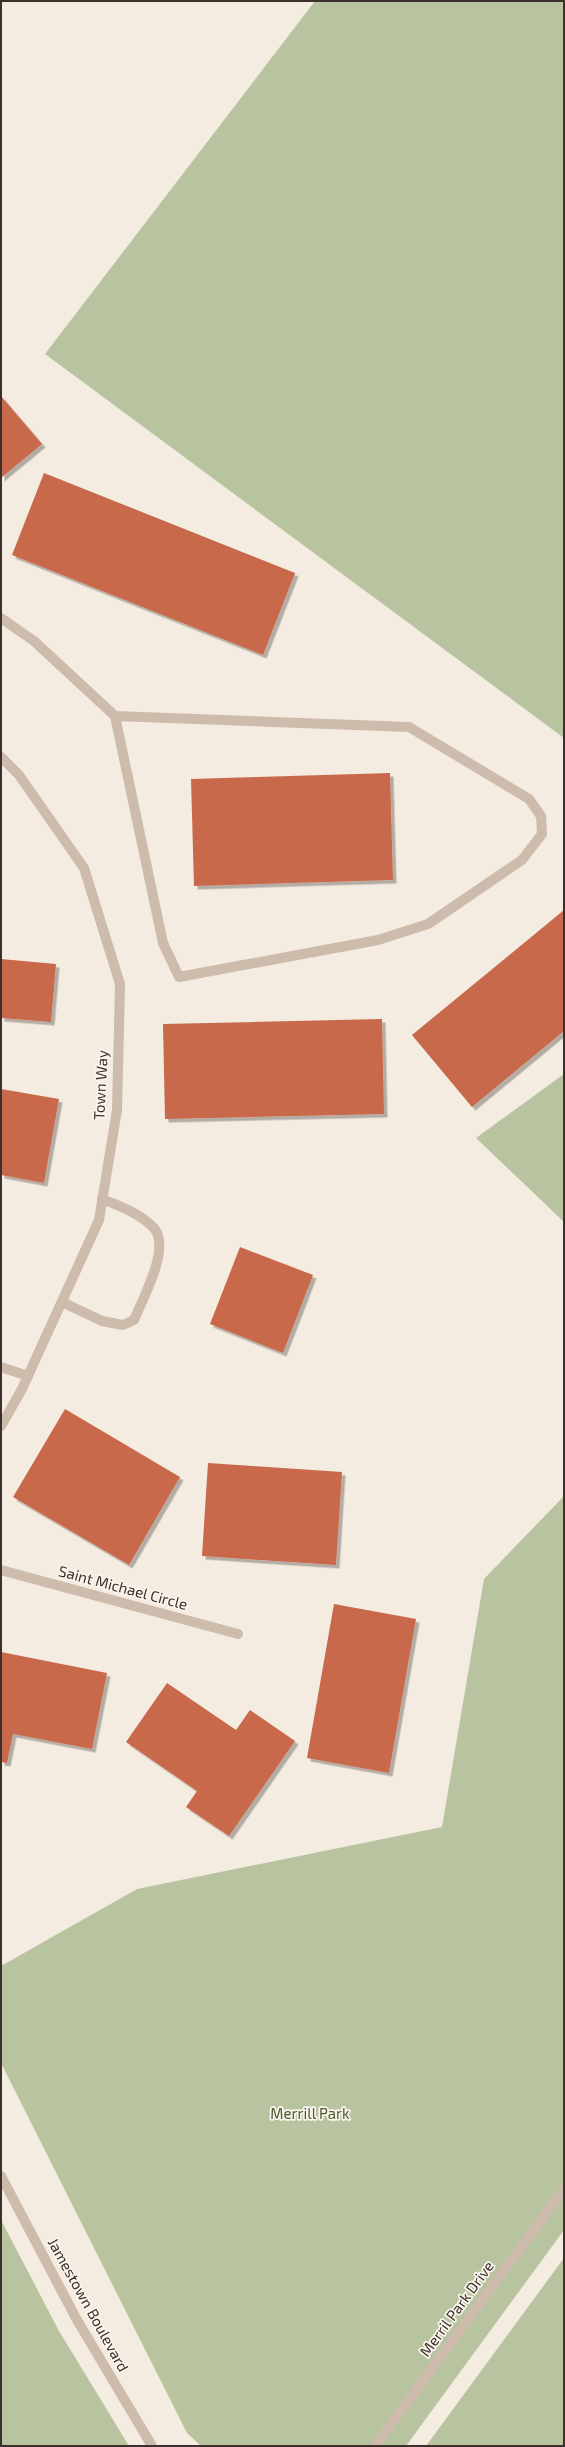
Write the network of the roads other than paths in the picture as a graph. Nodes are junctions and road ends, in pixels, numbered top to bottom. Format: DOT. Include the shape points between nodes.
graph roads {
  1 [pos="1,618"];
  2 [pos="115,716"];
  3 [pos="1,757"];
  4 [pos="102,1198"];
  5 [pos="62,1302"];
  6 [pos="1,1367"];
  7 [pos="28,1376"];
  8 [pos="1,1426"];
  9 [pos="1,1570"];
  10 [pos="238,1634"];
  11 [pos="1,2176"];
  12 [pos="564,2189"];
  13 [pos="152,2446"];
  14 [pos="375,2446"];
  1 -- 2 [label="street" via="34,641"];
  2 -- 2 [label="street" via="163,943 178,977 378,940 428,924 522,860 542,834 541,816 529,799 409,727"];
  3 -- 4 [label="street, Town Way" via="19,775 84,868 120,984 117,1110"];
  4 -- 5 [label="street, Town Way" via="99,1220"];
  4 -- 5 [label="street" via="134,1213 154,1228 160,1239 159,1258 134,1320 123,1325 102,1320"];
  5 -- 7 [label="street, Town Way"];
  6 -- 7 [label="street"];
  7 -- 8 [label="street, Town Way"];
  9 -- 10 [label="street, Saint Michael Circle"];
  11 -- 13 [label="street, Jamestown Boulevard" via="77,2320"];
  12 -- 14 [label="street, Merril Park Drive"];
}
